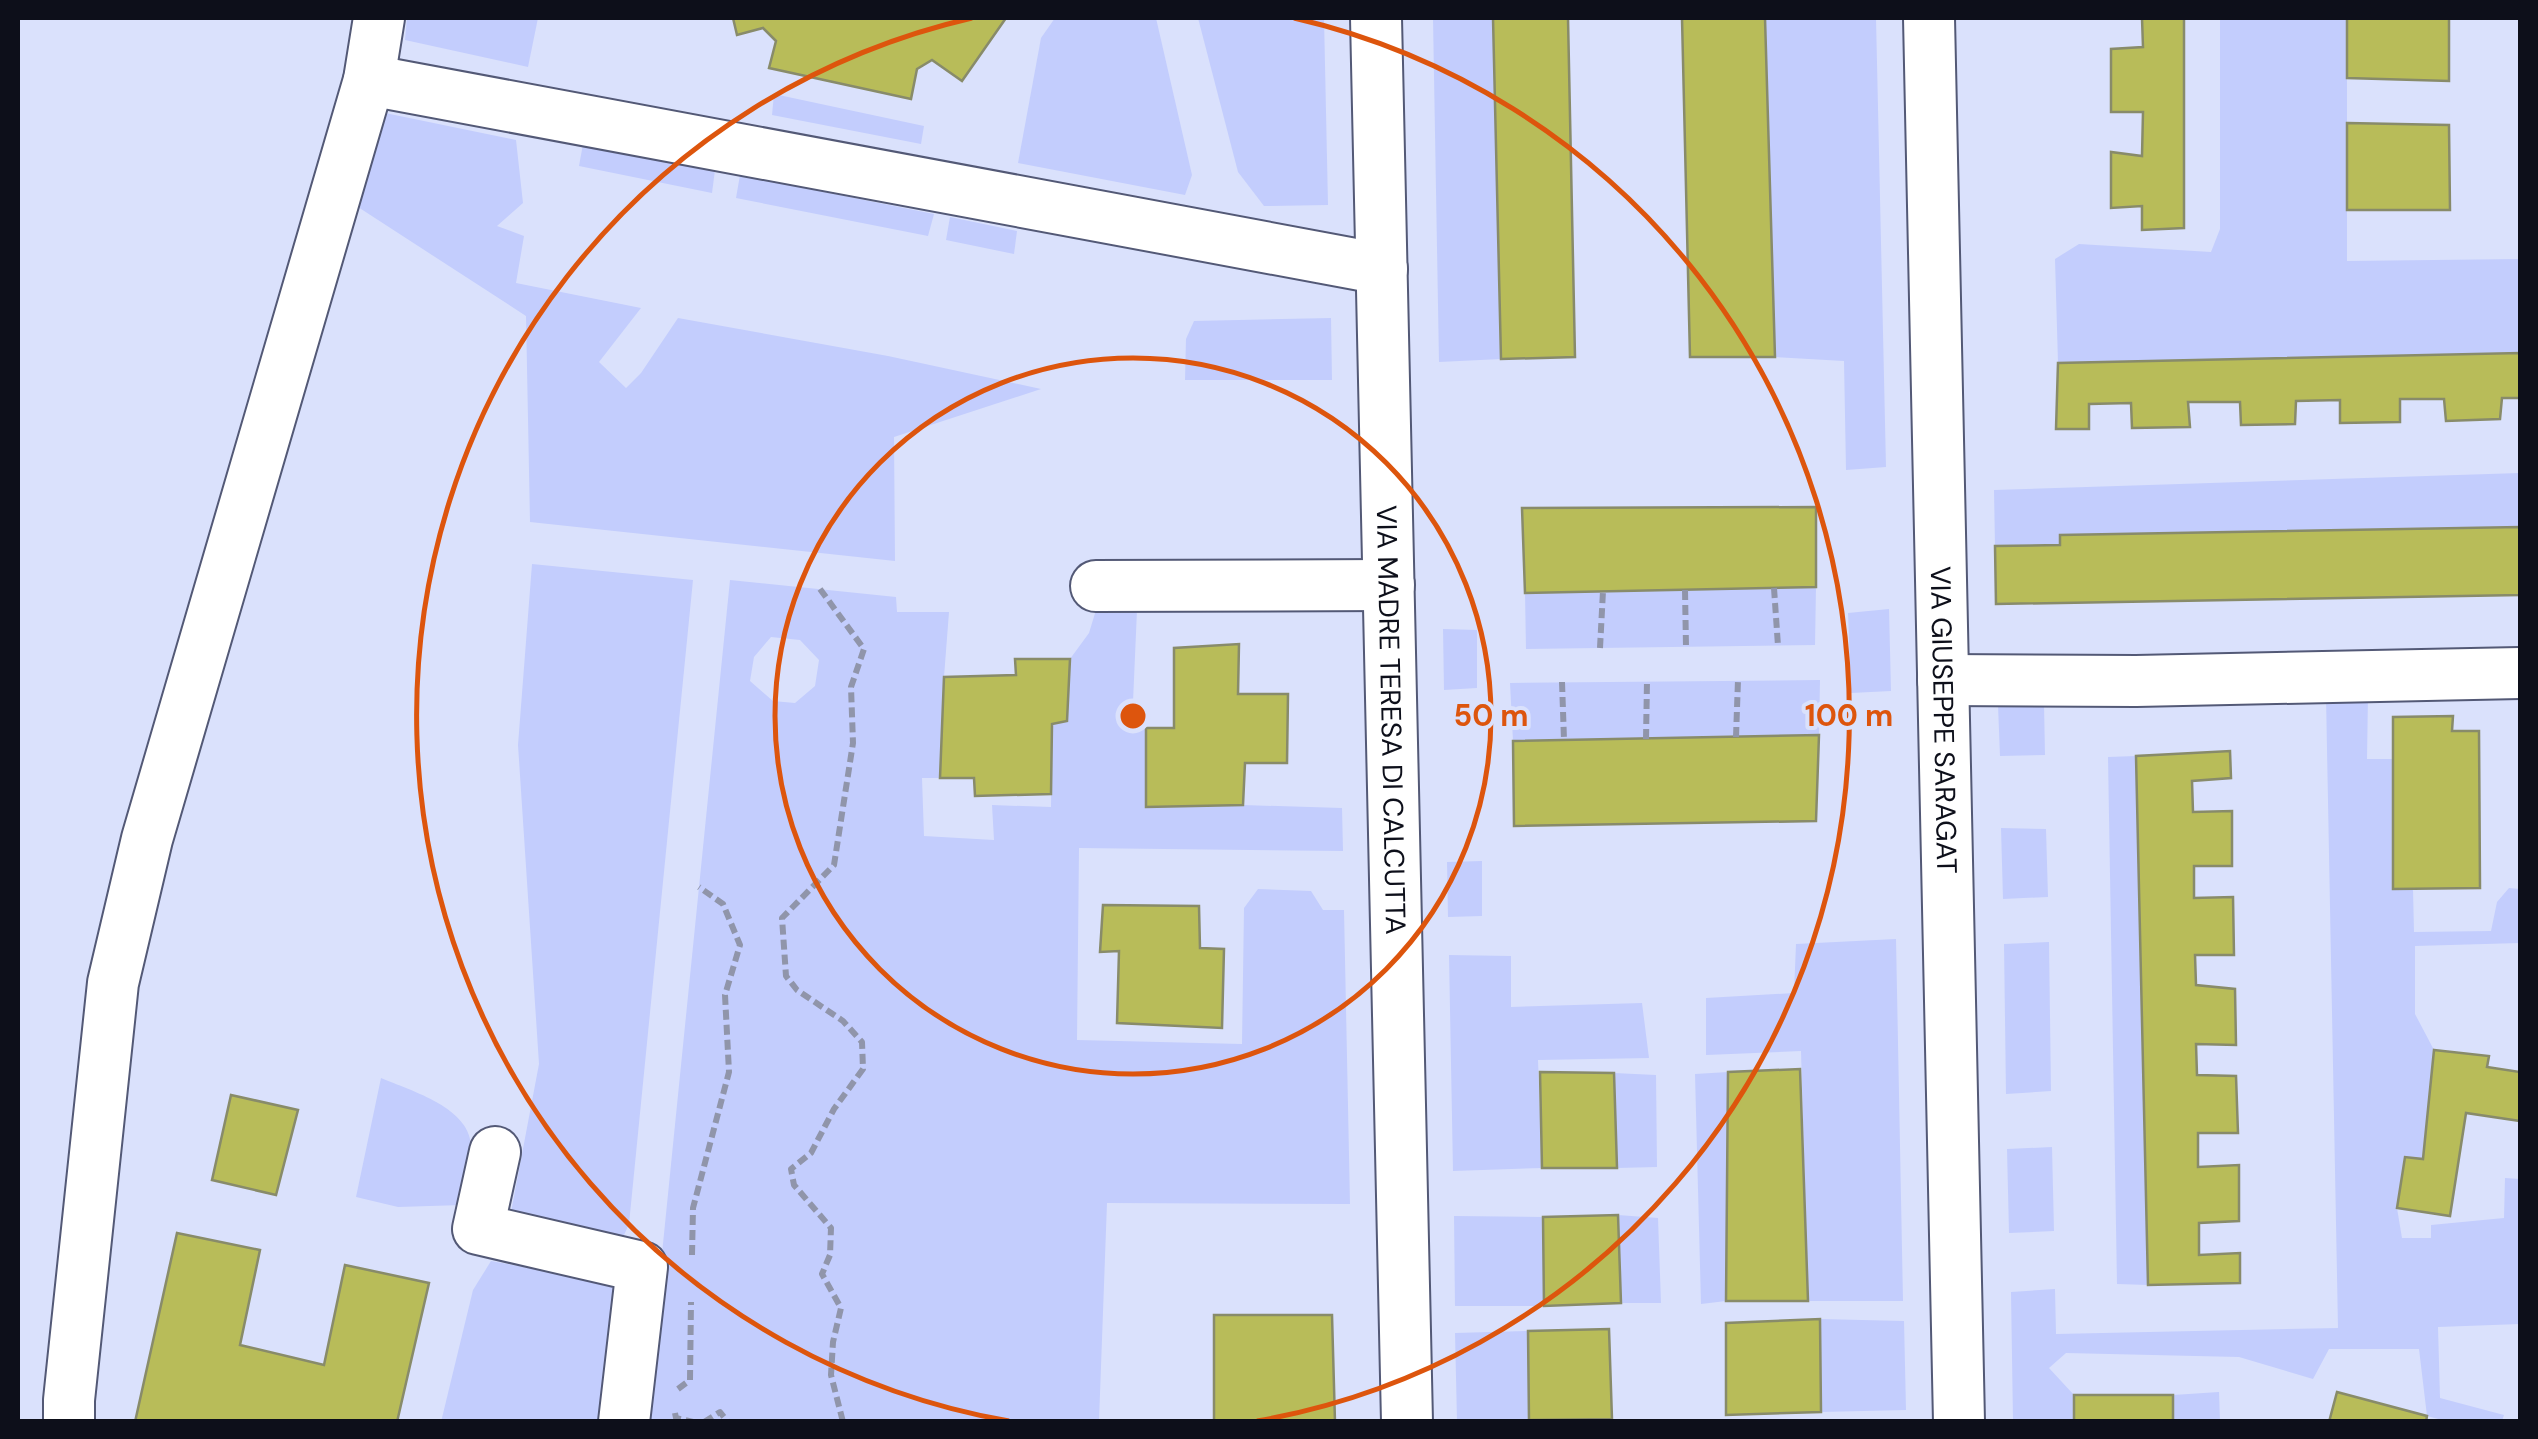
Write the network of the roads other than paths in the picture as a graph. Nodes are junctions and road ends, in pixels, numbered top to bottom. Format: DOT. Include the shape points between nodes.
graph roads {
  1 [pos="379,18"];
  2 [pos="1376,18"];
  3 [pos="1929,18"];
  4 [pos="369,80"];
  5 [pos="1382,269"];
  6 [pos="1389,585"];
  7 [pos="1096,586"];
  8 [pos="2520,673"];
  9 [pos="1944,680"];
  10 [pos="496,1152"];
  11 [pos="70,1422"];
  12 [pos="624,1422"];
  13 [pos="1407,1422"];
  14 [pos="1960,1422"];
  1 -- 4 [label="street"];
  2 -- 5 [label="street, VIA MADRE TERESA DI CALCUTTA"];
  3 -- 9 [label="street, VIA GIUSEPPE SARAGAT"];
  4 -- 5 [label="street"];
  4 -- 11 [label="street" via="146,839 113,983"];
  5 -- 6 [label="street, VIA MADRE TERESA DI CALCUTTA"];
  6 -- 7 [label="street"];
  6 -- 13 [label="street, VIA MADRE TERESA DI CALCUTTA"];
  8 -- 9 [label="street"];
  9 -- 14 [label="street, VIA GIUSEPPE SARAGAT"];
  10 -- 12 [label="street" via="478,1229 642,1267"];
}
